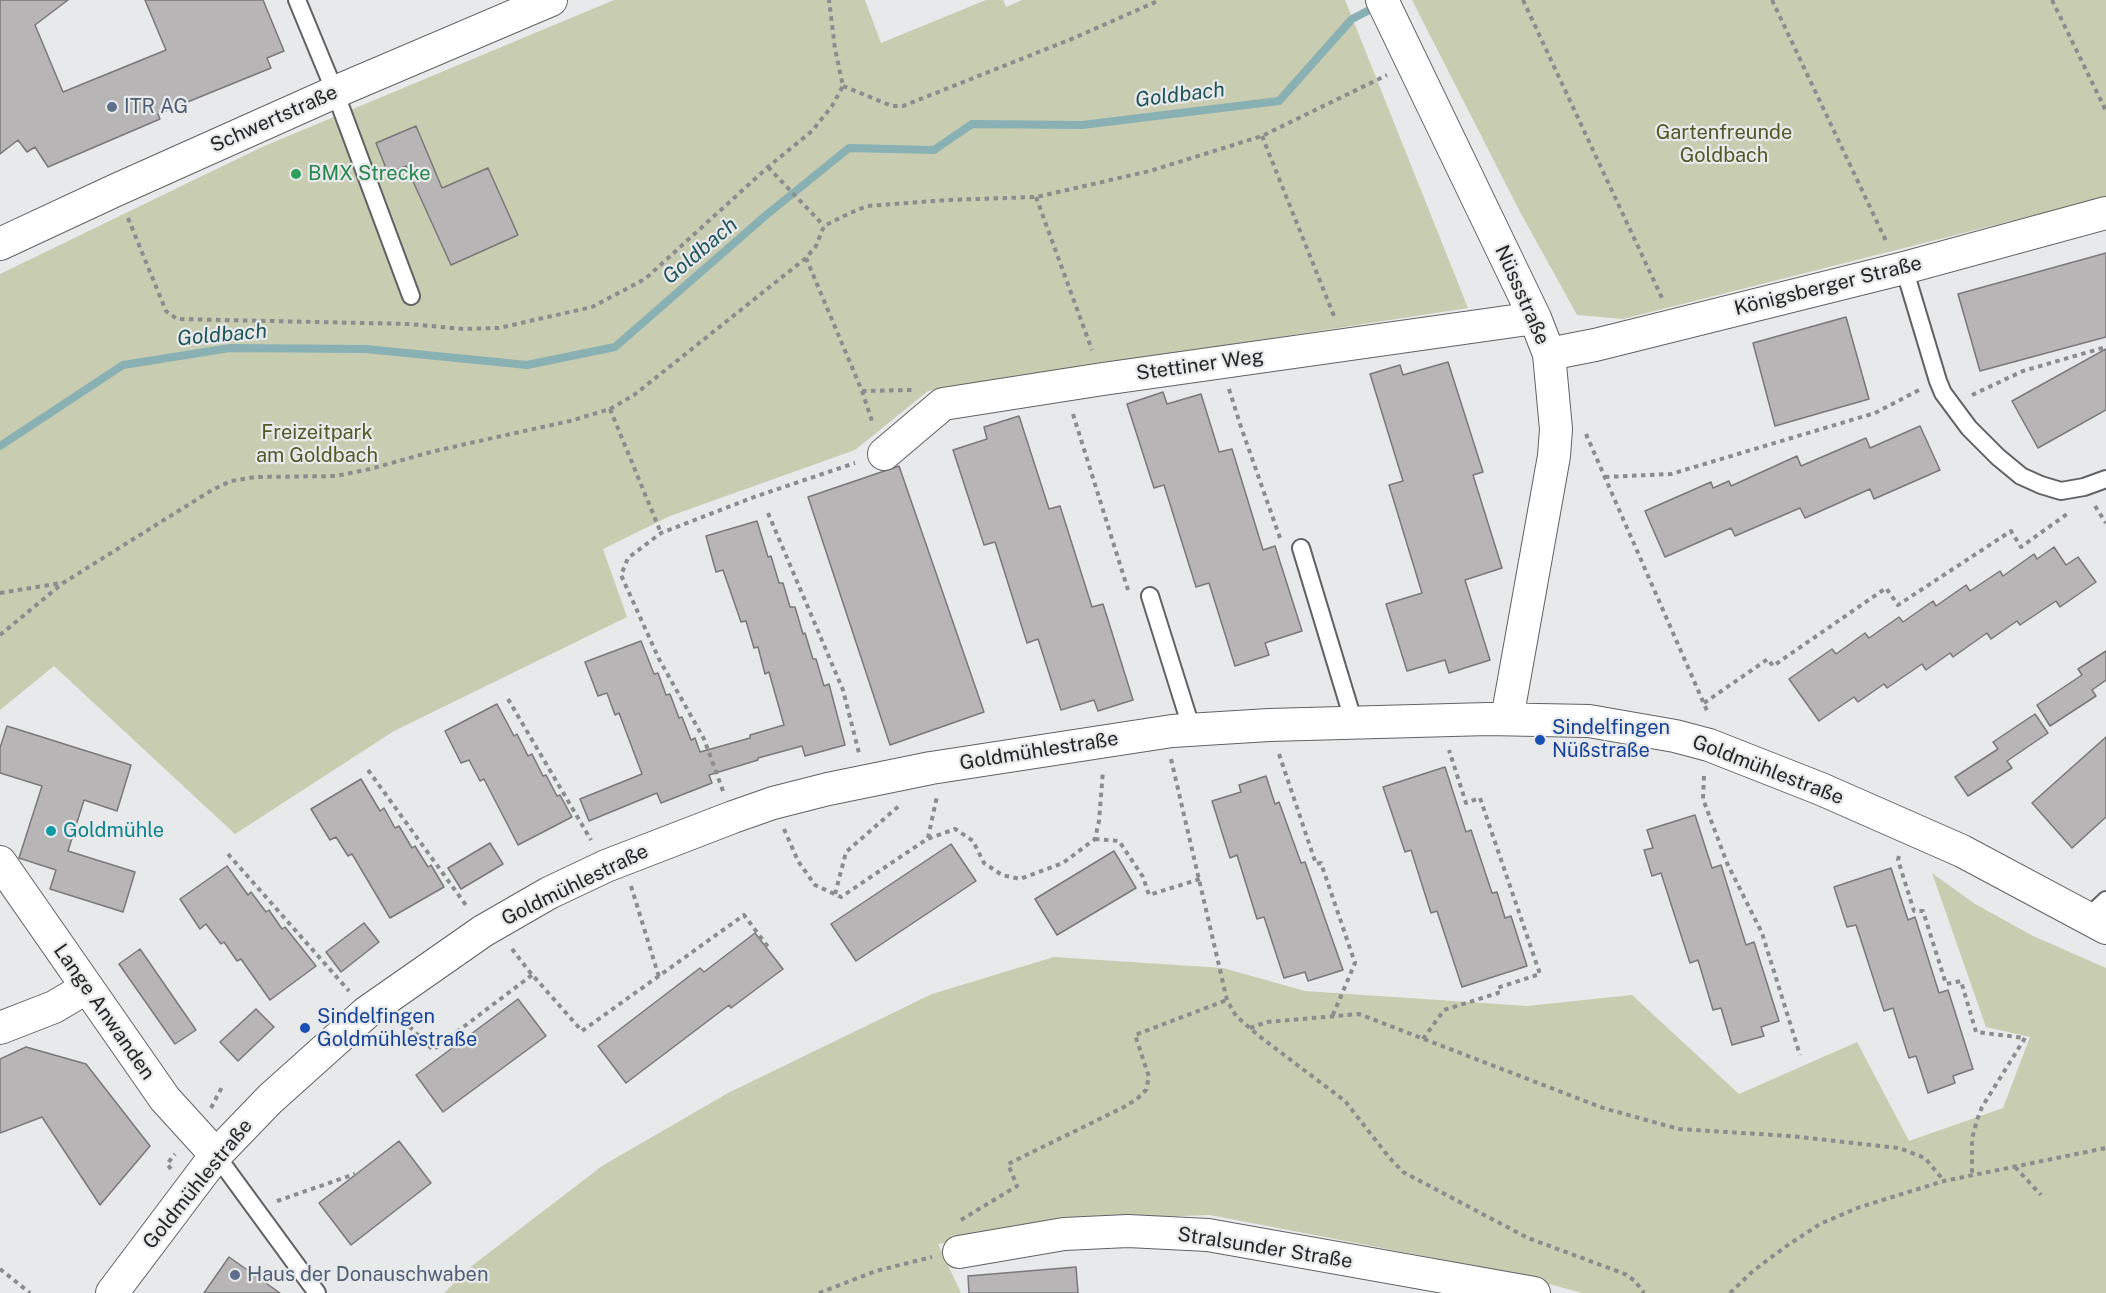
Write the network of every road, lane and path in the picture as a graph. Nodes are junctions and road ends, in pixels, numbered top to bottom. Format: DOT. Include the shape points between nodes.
graph roads {
  1 [pos="297,0"];
  2 [pos="551,0"];
  3 [pos="829,0"];
  4 [pos="1160,0"];
  5 [pos="1382,0"];
  6 [pos="1523,0"];
  7 [pos="1772,0"];
  8 [pos="2052,0"];
  9 [pos="1411,61"];
  10 [pos="843,86"];
  11 [pos="335,92"];
  12 [pos="2106,111"];
  13 [pos="1262,136"];
  14 [pos="768,167"];
  15 [pos="116,190"];
  16 [pos="1036,197"];
  17 [pos="2106,213"];
  18 [pos="824,226"];
  19 [pos="0,244"];
  20 [pos="806,258"];
  21 [pos="1902,268"];
  22 [pos="411,296"];
  23 [pos="1535,318"];
  24 [pos="1674,324"];
  25 [pos="1345,344"];
  26 [pos="2106,347"];
  27 [pos="1549,354"];
  28 [pos="1103,379"];
  29 [pos="1938,381"];
  30 [pos="913,389"];
  31 [pos="862,391"];
  32 [pos="1233,400"];
  33 [pos="1952,405"];
  34 [pos="1071,406"];
  35 [pos="610,409"];
  36 [pos="1582,425"];
  37 [pos="1250,452"];
  38 [pos="884,454"];
  39 [pos="1605,477"];
  40 [pos="2106,479"];
  41 [pos="2073,510"];
  42 [pos="768,513"];
  43 [pos="661,533"];
  44 [pos="1301,548"];
  45 [pos="63,582"];
  46 [pos="0,593"];
  47 [pos="1130,596"];
  48 [pos="1150,596"];
  49 [pos="0,635"];
  50 [pos="508,699"];
  51 [pos="1704,703"];
  52 [pos="1507,719"];
  53 [pos="1354,723"];
  54 [pos="1269,725"];
  55 [pos="1178,731"];
  56 [pos="1718,749"];
  57 [pos="1453,761"];
  58 [pos="1104,768"];
  59 [pos="369,770"];
  60 [pos="866,781"];
  61 [pos="937,795"];
  62 [pos="905,800"];
  63 [pos="733,817"];
  64 [pos="782,824"];
  65 [pos="1912,828"];
  66 [pos="927,839"];
  67 [pos="1095,839"];
  68 [pos="228,855"];
  69 [pos="0,862"];
  70 [pos="618,872"];
  71 [pos="1200,879"];
  72 [pos="835,894"];
  73 [pos="2100,915"];
  74 [pos="494,936"];
  75 [pos="768,947"];
  76 [pos="532,975"];
  77 [pos="659,977"];
  78 [pos="86,988"];
  79 [pos="1227,1000"];
  80 [pos="367,1012"];
  81 [pos="400,1016"];
  82 [pos="1332,1017"];
  83 [pos="0,1028"];
  84 [pos="1250,1028"];
  85 [pos="1423,1038"];
  86 [pos="1800,1055"];
  87 [pos="222,1087"];
  88 [pos="208,1113"];
  89 [pos="2106,1148"];
  90 [pos="216,1155"];
  91 [pos="2015,1166"];
  92 [pos="356,1174"];
  93 [pos="1972,1175"];
  94 [pos="1944,1180"];
  95 [pos="2041,1195"];
  96 [pos="285,1197"];
  97 [pos="956,1238"];
  98 [pos="0,1269"];
  99 [pos="30,1293"];
  100 [pos="112,1293"];
  101 [pos="317,1293"];
  102 [pos="819,1293"];
  103 [pos="1534,1293"];
  104 [pos="1644,1293"];
  105 [pos="1730,1293"];
  1 -- 11 [label="lane"];
  2 -- 11 [label="street, Schwertstraße"];
  3 -- 10 [label="path"];
  4 -- 10 [label="path" via="903,106 892,106"];
  5 -- 9 [label="street, Nüssstraße"];
  6 -- 24 [label="path"];
  7 -- 21 [label="path"];
  8 -- 12 [label="path"];
  9 -- 13 [label="path"];
  9 -- 23 [label="street, Nüssstraße"];
  10 -- 14 [label="path" via="812,131"];
  11 -- 15 [label="street, Schwertstraße"];
  11 -- 22 [label="lane"];
  13 -- 16 [label="path" via="1150,171"];
  13 -- 25 [label="path"];
  14 -- 15 [label="path" via="645,279 592,307 499,328 177,319 166,311"];
  14 -- 18 [label="path"];
  15 -- 19 [label="street, Schwertstraße"];
  16 -- 18 [label="path" via="867,206"];
  16 -- 28 [label="path"];
  17 -- 21 [label="street, Königsberger Straße"];
  18 -- 20 [label="path"];
  20 -- 31 [label="path"];
  20 -- 35 [label="path" via="634,395"];
  21 -- 24 [label="street, Königsberger Straße"];
  21 -- 29 [label="lane"];
  23 -- 25 [label="street, Stettiner Weg"];
  23 -- 27 [label="street, Nüssstraße"];
  24 -- 27 [label="street, Königsberger Straße"];
  25 -- 28 [label="street, Stettiner Weg"];
  26 -- 33 [label="path" via="2023,371"];
  27 -- 52 [label="street, Nüssstraße" via="1556,429 1554,456"];
  28 -- 38 [label="street, Stettiner Weg" via="943,404"];
  29 -- 33 [label="lane"];
  29 -- 39 [label="path" via="1875,413 1671,474"];
  30 -- 31 [label="path"];
  31 -- 38 [label="path"];
  32 -- 37 [label="path"];
  33 -- 40 [label="lane" via="1969,428 2021,476 2061,491"];
  34 -- 47 [label="path"];
  35 -- 43 [label="path"];
  35 -- 45 [label="path" via="336,476 231,481"];
  36 -- 39 [label="path"];
  38 -- 43 [label="path"];
  39 -- 51 [label="path"];
  41 -- 51 [label="path" via="2021,547 2011,531 1898,605 1886,588 1773,666 1768,659"];
  42 -- 60 [label="path" via="843,690"];
  43 -- 63 [label="path" via="628,558 621,575 659,660 704,739"];
  44 -- 53 [label="lane"];
  45 -- 46 [label="path"];
  45 -- 49 [label="path"];
  48 -- 55 [label="lane"];
  50 -- 70 [label="path"];
  51 -- 56 [label="path"];
  52 -- 53 [label="street, Goldmühlestraße"];
  52 -- 56 [label="street, Goldmühlestraße" via="1589,721 1675,736"];
  53 -- 54 [label="street, Goldmühlestraße"];
  54 -- 55 [label="street, Goldmühlestraße"];
  54 -- 82 [label="path" via="1316,864 1321,863 1355,963"];
  55 -- 60 [label="street, Goldmühlestraße"];
  55 -- 71 [label="path"];
  56 -- 65 [label="street, Goldmühlestraße"];
  56 -- 86 [label="path" via="1702,787 1703,799 1727,863 1761,933"];
  57 -- 85 [label="path" via="1466,803 1480,798 1540,974 1444,1011"];
  58 -- 67 [label="path"];
  59 -- 74 [label="path"];
  60 -- 63 [label="street, Goldmühlestraße" via="772,803"];
  61 -- 66 [label="path"];
  62 -- 72 [label="path" via="846,852"];
  63 -- 70 [label="street, Goldmühlestraße"];
  64 -- 72 [label="path" via="798,861 815,885"];
  65 -- 73 [label="street, Goldmühlestraße"];
  65 -- 93 [label="path" via="1898,860 1914,911 1923,911 1946,984 1961,981 1976,1032 2025,1038 1982,1107 1972,1139"];
  66 -- 67 [label="path" via="955,829 973,841 984,863 1002,875 1020,879 1064,863"];
  66 -- 72 [label="path" via="841,897"];
  67 -- 71 [label="path" via="1119,841 1143,878 1149,896"];
  68 -- 80 [label="path"];
  69 -- 78 [label="street, Lange Anwanden"];
  70 -- 74 [label="street, Goldmühlestraße" via="549,893"];
  70 -- 77 [label="path"];
  71 -- 79 [label="path"];
  74 -- 76 [label="path"];
  74 -- 80 [label="street, Goldmühlestraße"];
  75 -- 77 [label="path" via="744,915"];
  76 -- 77 [label="path" via="582,1031"];
  76 -- 81 [label="path" via="433,1050"];
  78 -- 83 [label="street" via="54,1007"];
  78 -- 90 [label="street, Lange Anwanden" via="165,1099"];
  79 -- 84 [label="path" via="1236,1016"];
  79 -- 97 [label="path" via="1136,1035 1149,1077 1146,1090 1124,1107 1008,1164 1017,1186"];
  80 -- 90 [label="street, Goldmühlestraße" via="284,1085"];
  82 -- 84 [label="path" via="1267,1022"];
  82 -- 85 [label="path" via="1359,1014"];
  84 -- 104 [label="path" via="1345,1101 1403,1172 1528,1238 1625,1274"];
  85 -- 94 [label="path" via="1603,1108 1679,1129 1899,1148 1925,1158"];
  87 -- 88 [label="path"];
  89 -- 91 [label="path"];
  90 -- 100 [label="street, Goldmühlestraße"];
  90 -- 101 [label="lane"];
  91 -- 93 [label="path"];
  91 -- 95 [label="path"];
  92 -- 96 [label="path"];
  93 -- 94 [label="path"];
  94 -- 105 [label="path" via="1820,1224 1776,1253"];
  97 -- 102 [label="path" via="915,1259"];
  97 -- 103 [label="street, Stralsunder Straße" via="1128,1231 1208,1234"];
  98 -- 99 [label="path"];
}
